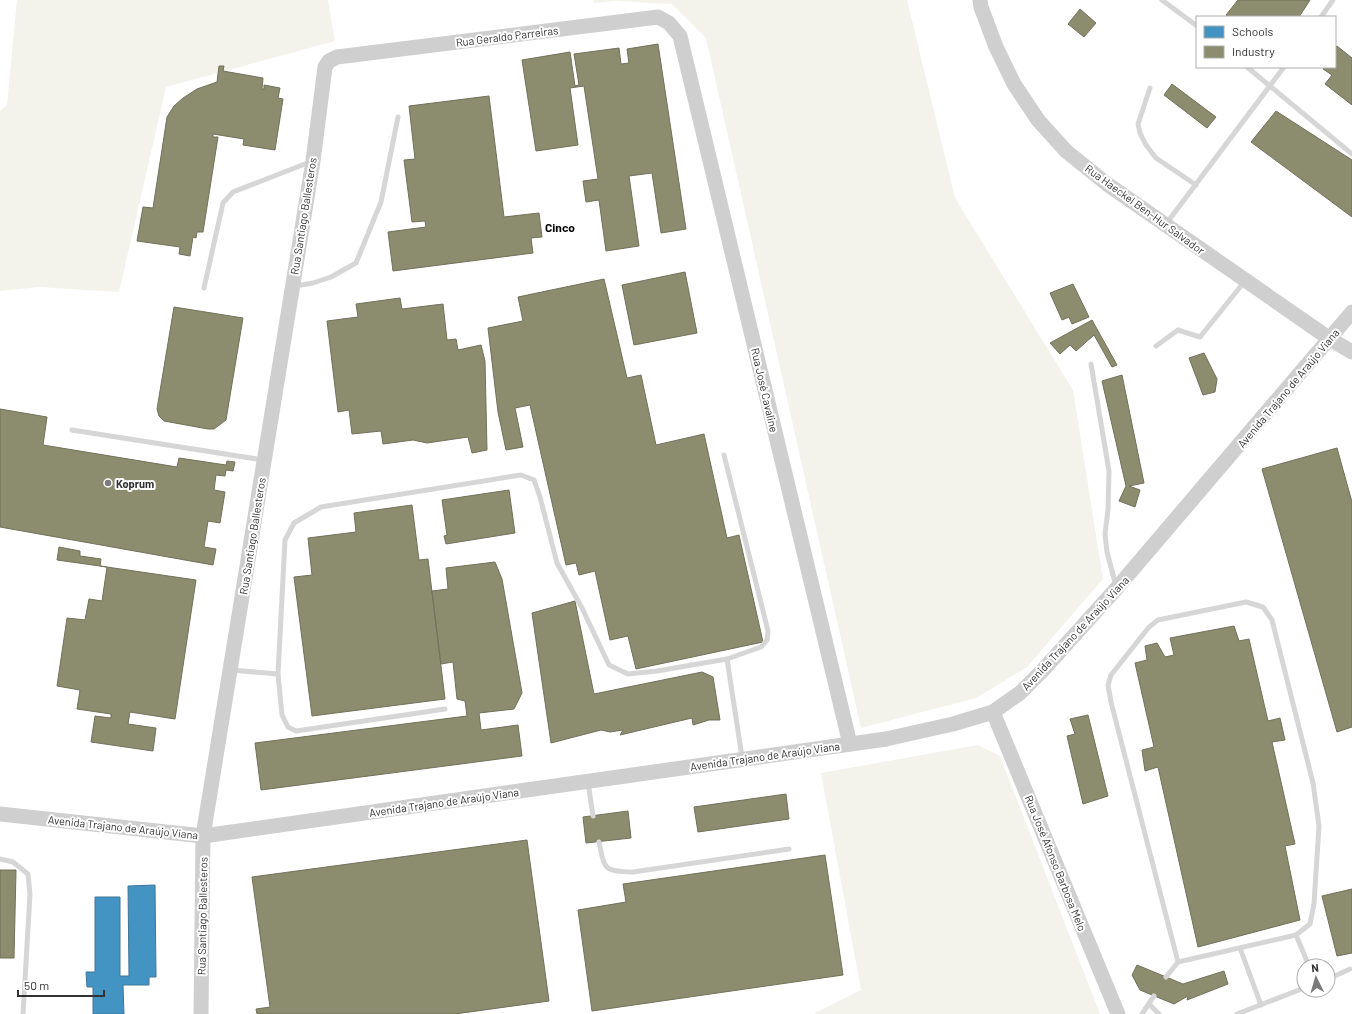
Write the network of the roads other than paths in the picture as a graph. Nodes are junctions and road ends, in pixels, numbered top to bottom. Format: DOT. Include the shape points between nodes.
graph roads {
  1 [pos="980,0"];
  2 [pos="1162,0"];
  3 [pos="1333,0"];
  4 [pos="1322,16"];
  5 [pos="1196,25"];
  6 [pos="680,36"];
  7 [pos="329,61"];
  8 [pos="1248,68"];
  9 [pos="1283,68"];
  10 [pos="1270,86"];
  11 [pos="1150,88"];
  12 [pos="398,117"];
  13 [pos="1352,154"];
  14 [pos="313,161"];
  15 [pos="1196,186"];
  16 [pos="1166,225"];
  17 [pos="1245,280"];
  18 [pos="292,286"];
  19 [pos="204,288"];
  20 [pos="1352,312"];
  21 [pos="1330,340"];
  22 [pos="1156,346"];
  23 [pos="1352,352"];
  24 [pos="1091,364"];
  25 [pos="72,430"];
  26 [pos="724,455"];
  27 [pos="264,460"];
  28 [pos="1116,589"];
  29 [pos="727,659"];
  30 [pos="230,670"];
  31 [pos="278,674"];
  32 [pos="445,709"];
  33 [pos="993,712"];
  34 [pos="850,744"];
  35 [pos="743,759"];
  36 [pos="588,781"];
  37 [pos="0,814"];
  38 [pos="594,816"];
  39 [pos="203,836"];
  40 [pos="599,842"];
  41 [pos="789,849"];
  42 [pos="0,859"];
  43 [pos="1296,935"];
  44 [pos="1240,948"];
  45 [pos="1306,958"];
  46 [pos="1178,962"];
  47 [pos="1350,969"];
  48 [pos="1336,975"];
  49 [pos="1166,977"];
  50 [pos="1296,991"];
  51 [pos="1154,996"];
  52 [pos="1149,1004"];
  53 [pos="1261,1005"];
  54 [pos="23,1014"];
  55 [pos="200,1014"];
  56 [pos="1118,1014"];
  57 [pos="1142,1014"];
  58 [pos="1159,1014"];
  59 [pos="1238,1014"];
  1 -- 16 [label="street, Rua Haeckel Ben-Hur Salvador" via="996,47 1014,84 1038,120 1066,151 1107,184"];
  2 -- 5 [label="lane"];
  3 -- 4 [label="lane"];
  6 -- 7 [label="street, Rua Geraldo Parreiras" via="669,23 658,18 337,57"];
  6 -- 34 [label="street, Rua José Cavaline"];
  7 -- 14 [label="street, Rua Santiago Ballesteros" via="325,67"];
  8 -- 10 [label="lane"];
  9 -- 10 [label="lane"];
  10 -- 13 [label="lane"];
  10 -- 15 [label="lane"];
  11 -- 15 [label="lane" via="1138,124 1140,133 1156,158"];
  12 -- 18 [label="lane" via="381,202 356,263 331,277"];
  14 -- 18 [label="street, Rua Santiago Ballesteros"];
  14 -- 19 [label="lane" via="233,192 223,203"];
  15 -- 16 [label="lane"];
  16 -- 17 [label="street, Rua Haeckel Ben-Hur Salvador"];
  17 -- 21 [label="street, Rua Haeckel Ben-Hur Salvador"];
  17 -- 22 [label="lane" via="1200,337 1178,330"];
  18 -- 27 [label="street, Rua Santiago Ballesteros"];
  20 -- 21 [label="street, Avenida Trajano de Araújo Viana"];
  21 -- 23 [label="street"];
  21 -- 28 [label="street, Avenida Trajano de Araújo Viana"];
  24 -- 28 [label="lane" via="1109,472 1105,534"];
  25 -- 27 [label="lane"];
  26 -- 29 [label="lane" via="768,631 767,640 761,647"];
  27 -- 30 [label="street, Rua Santiago Ballesteros"];
  28 -- 33 [label="street, Avenida Trajano de Araújo Viana" via="1020,693"];
  29 -- 31 [label="lane" via="628,674 610,665 557,563 534,480 521,475 321,507 294,523 285,540"];
  29 -- 35 [label="lane"];
  30 -- 31 [label="lane"];
  30 -- 39 [label="street, Rua Santiago Ballesteros"];
  31 -- 32 [label="lane" via="282,715 288,727 296,731"];
  33 -- 34 [label="street, Avenida Trajano de Araújo Viana" via="886,739"];
  33 -- 56 [label="street, Rua José Afonso Barbosa Melo"];
  34 -- 35 [label="street, Avenida Trajano de Araújo Viana"];
  35 -- 36 [label="street, Avenida Trajano de Araújo Viana"];
  36 -- 38 [label="lane"];
  36 -- 39 [label="street, Avenida Trajano de Araújo Viana"];
  37 -- 39 [label="street, Avenida Trajano de Araújo Viana"];
  39 -- 55 [label="street, Rua Santiago Ballesteros"];
  40 -- 41 [label="lane" via="604,864 608,868 612,871 633,872"];
  42 -- 54 [label="lane" via="13,862 28,874 30,894"];
  43 -- 44 [label="lane"];
  43 -- 45 [label="lane"];
  43 -- 46 [label="lane" via="1310,924 1320,826 1313,783 1272,620 1263,607 1246,602 1158,620 1148,627 1110,675 1108,685"];
  44 -- 46 [label="lane"];
  44 -- 53 [label="lane"];
  46 -- 49 [label="lane"];
  47 -- 48 [label="lane"];
  50 -- 53 [label="lane"];
  51 -- 52 [label="lane"];
  52 -- 57 [label="lane"];
  52 -- 58 [label="lane"];
  53 -- 59 [label="lane"];
}
